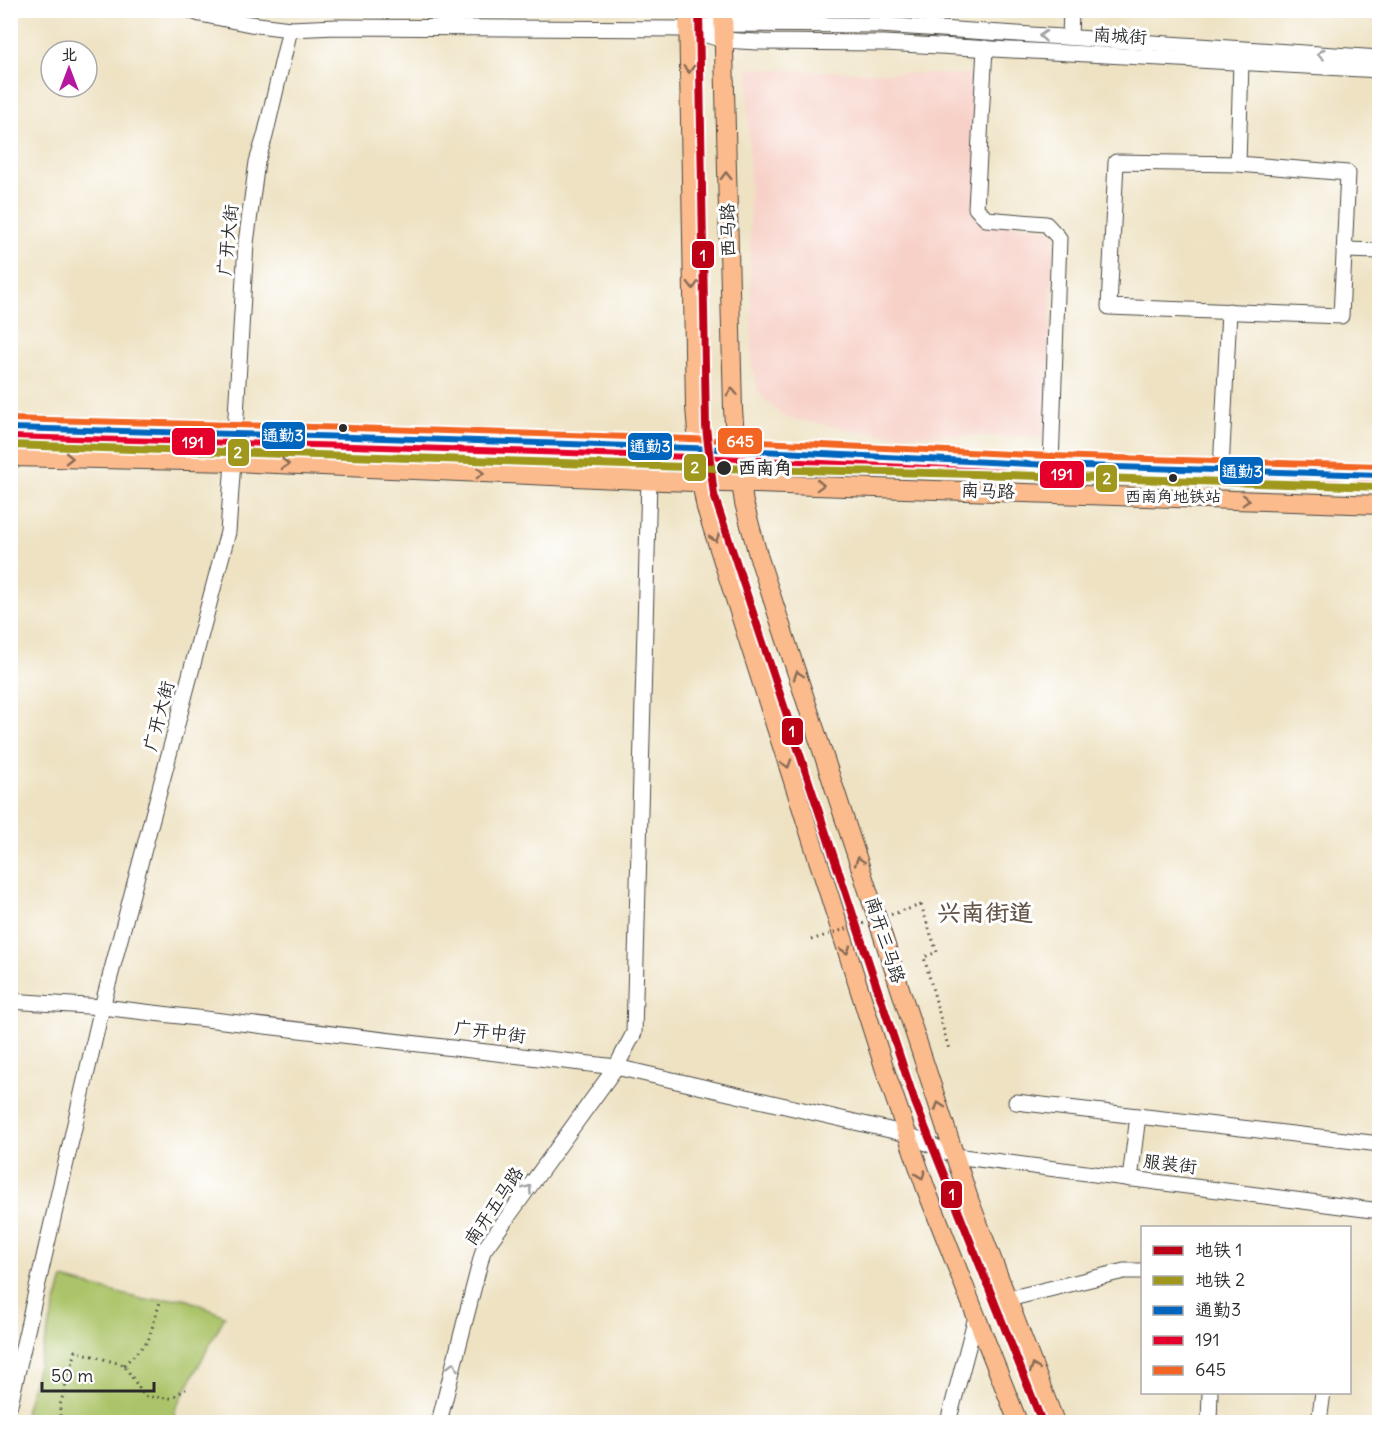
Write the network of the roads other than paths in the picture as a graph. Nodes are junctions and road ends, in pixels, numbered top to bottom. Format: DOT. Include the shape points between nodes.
graph roads {
  1 [pos="190,10"];
  2 [pos="688,10"];
  3 [pos="1071,10"];
  4 [pos="723,25"];
  5 [pos="290,29"];
  6 [pos="688,29"];
  7 [pos="1070,37"];
  8 [pos="985,48"];
  9 [pos="1380,58"];
  10 [pos="1241,62"];
  11 [pos="1380,70"];
  12 [pos="1238,164"];
  13 [pos="1344,250"];
  14 [pos="1380,251"];
  15 [pos="1229,311"];
  16 [pos="10,428"];
  17 [pos="235,433"];
  18 [pos="698,449"];
  19 [pos="736,450"];
  20 [pos="10,457"];
  21 [pos="232,462"];
  22 [pos="1052,465"];
  23 [pos="1221,470"];
  24 [pos="1380,475"];
  25 [pos="649,480"];
  26 [pos="701,482"];
  27 [pos="740,483"];
  28 [pos="1380,505"];
  29 [pos="10,1001"];
  30 [pos="102,1007"];
  31 [pos="616,1067"];
  32 [pos="1016,1102"];
  33 [pos="1138,1116"];
  34 [pos="907,1134"];
  35 [pos="1380,1144"];
  36 [pos="955,1156"];
  37 [pos="1130,1179"];
  38 [pos="1380,1211"];
  39 [pos="1141,1271"];
  40 [pos="1008,1299"];
  41 [pos="976,1317"];
  42 [pos="1210,1394"];
  43 [pos="1323,1394"];
  44 [pos="10,1404"];
  45 [pos="439,1422"];
  46 [pos="948,1422"];
  47 [pos="1018,1422"];
  48 [pos="1055,1422"];
  49 [pos="1209,1422"];
  50 [pos="1319,1422"];
  1 -- 5 [label="street, 南城街"];
  2 -- 6 [label="main road, 西马路"];
  3 -- 7 [label="street"];
  4 -- 6 [label="street, 南城街"];
  7 -- 4 [label="street, 南城街, one-way" via="880,25"];
  4 -- 8 [label="street, 南城街" via="757,42"];
  19 -- 4 [label="main road, 西马路, one-way"];
  5 -- 6 [label="street, 南城街"];
  5 -- 17 [label="street, 广开大街" via="257,162 246,243"];
  6 -- 18 [label="main road, 西马路, one-way"];
  9 -- 7 [label="street, 南城街, one-way"];
  8 -- 10 [label="street, 南城街"];
  8 -- 22 [label="street" via="976,208 986,219 1046,224 1059,238"];
  10 -- 11 [label="street, 南城街"];
  10 -- 12 [label="street"];
  12 -- 13 [label="street" via="1348,174"];
  12 -- 15 [label="street" via="1116,162 1109,307"];
  13 -- 14 [label="street"];
  13 -- 15 [label="street" via="1341,316"];
  15 -- 23 [label="street"];
  16 -- 17 [label="main road, 南马路"];
  17 -- 18 [label="main road, 南马路"];
  17 -- 21 [label="street, 广开大街"];
  18 -- 19 [label="main road, 南马路"];
  18 -- 26 [label="main road, 西马路"];
  19 -- 22 [label="main road, 南马路"];
  19 -- 27 [label="main road, 南开三马路"];
  20 -- 21 [label="main road, 南马路, one-way"];
  21 -- 25 [label="main road, 南马路, one-way"];
  21 -- 30 [label="street, 广开大街" via="228,532"];
  22 -- 23 [label="main road, 南马路"];
  23 -- 24 [label="main road, 南马路"];
  25 -- 26 [label="main road, 南马路"];
  25 -- 31 [label="street, 南开五马路" via="634,1033"];
  26 -- 27 [label="main road, 南马路"];
  26 -- 34 [label="main road, one-way" via="717,546"];
  27 -- 28 [label="main road, 南马路, one-way"];
  36 -- 27 [label="main road, 南开三马路, one-way" via="758,555"];
  29 -- 30 [label="street, 广开中街"];
  30 -- 31 [label="street, 广开中街"];
  30 -- 44 [label="street, 广开大街"];
  31 -- 34 [label="street, 广开中街"];
  45 -- 31 [label="street, 南开五马路, one-way" via="483,1251"];
  32 -- 33 [label="street"];
  33 -- 35 [label="street"];
  33 -- 37 [label="street"];
  34 -- 36 [label="street, 广开中街"];
  34 -- 41 [label="main road, one-way"];
  36 -- 37 [label="street, 服装街"];
  36 -- 40 [label="main road, 南开三马路"];
  37 -- 38 [label="street, 服装街"];
  39 -- 40 [label="street" via="1124,1271"];
  48 -- 40 [label="main road, 南开三马路, one-way"];
  41 -- 46 [label="street"];
  41 -- 47 [label="main road"];
  42 -- 49 [label="street"];
  43 -- 50 [label="street"];
}
